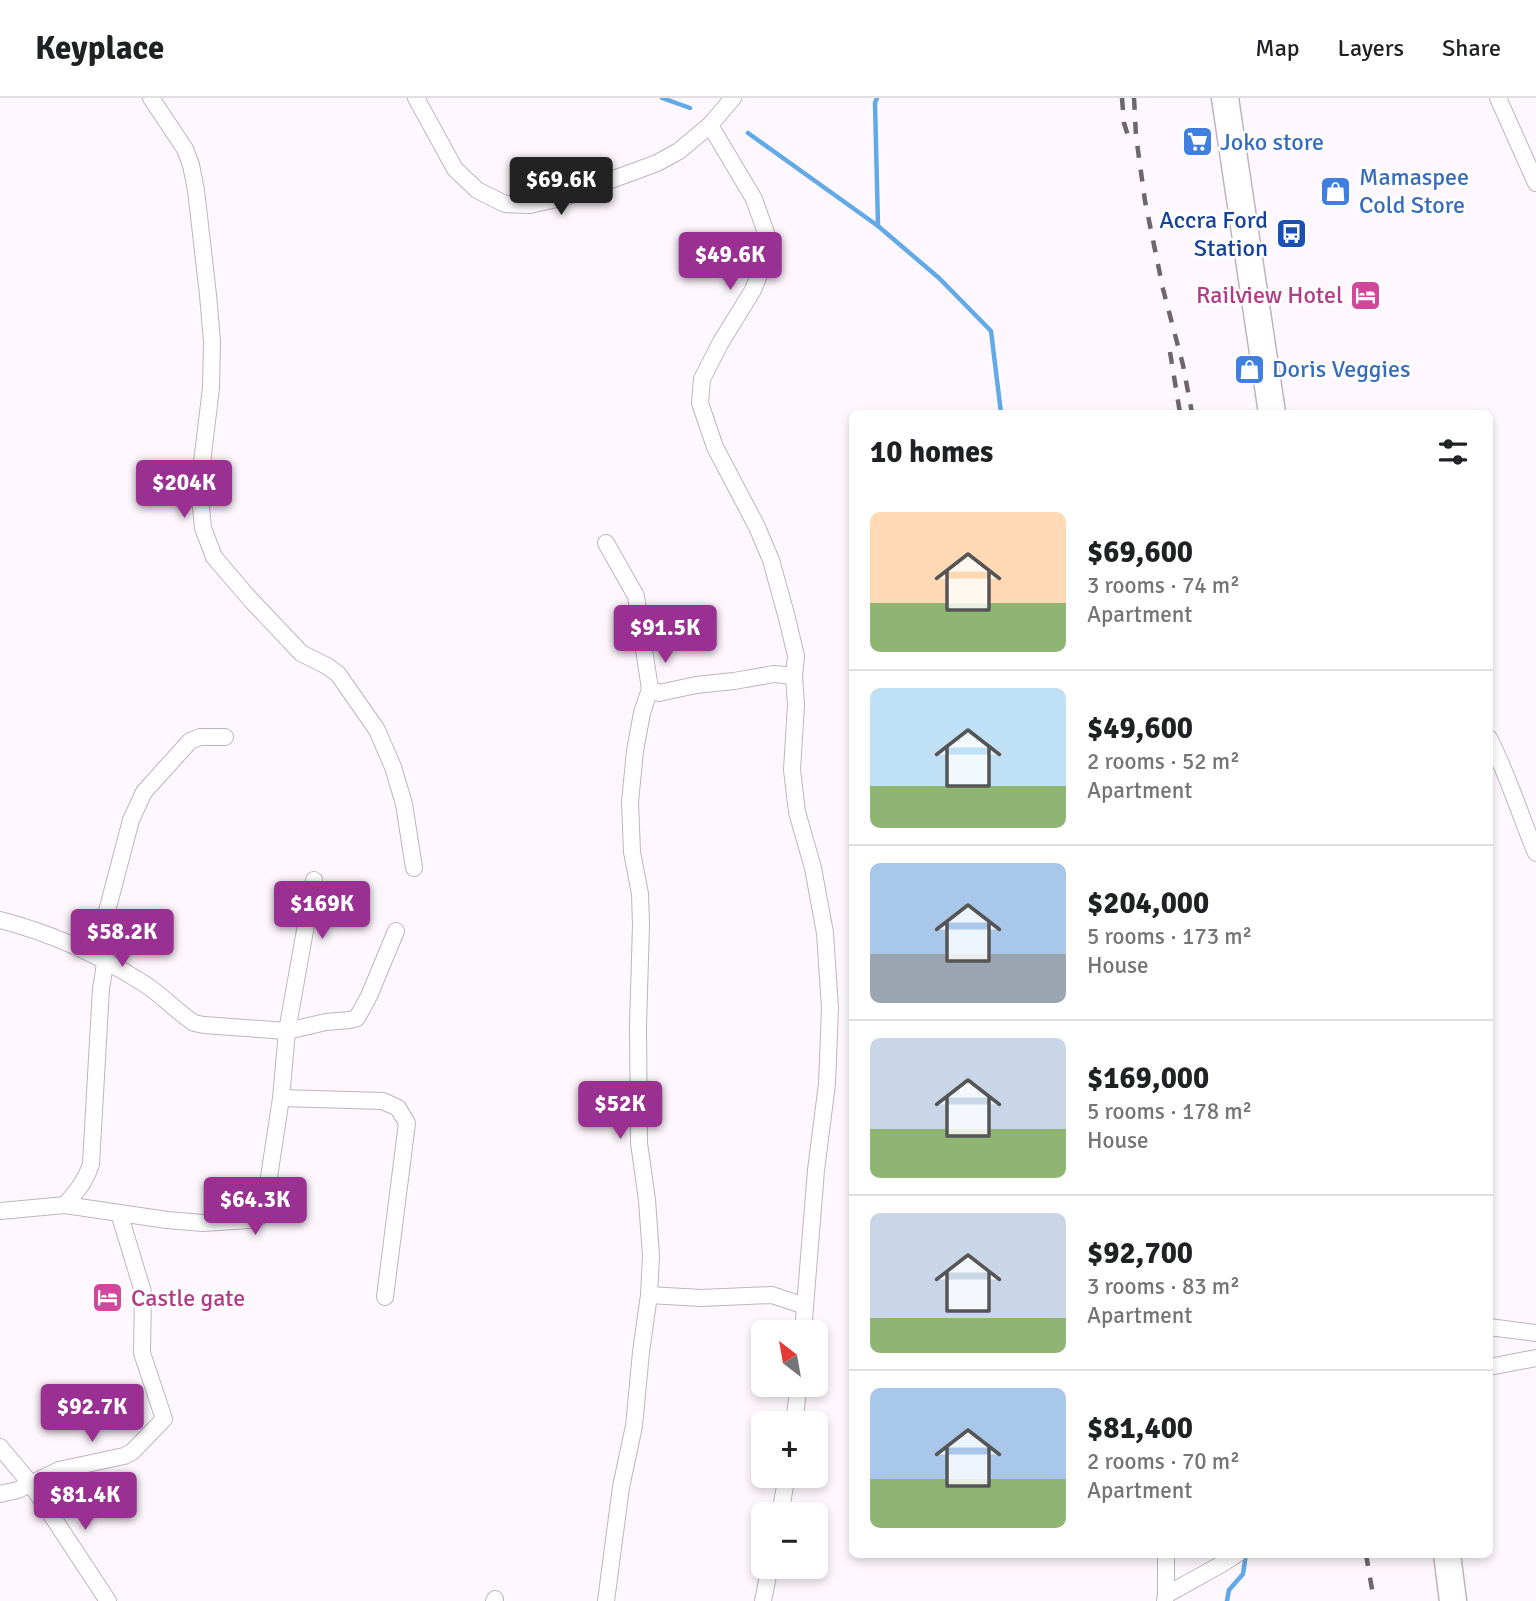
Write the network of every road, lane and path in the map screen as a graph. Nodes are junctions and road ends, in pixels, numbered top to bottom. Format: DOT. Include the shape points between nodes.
graph roads {
  1 [pos="151,98"];
  2 [pos="416,98"];
  3 [pos="733,98"];
  4 [pos="1226,98"];
  5 [pos="1498,98"];
  6 [pos="710,125"];
  7 [pos="1536,183"];
  8 [pos="1272,410"];
  9 [pos="606,543"];
  10 [pos="794,676"];
  11 [pos="650,689"];
  12 [pos="225,737"];
  13 [pos="1493,745"];
  14 [pos="1536,853"];
  15 [pos="414,867"];
  16 [pos="314,880"];
  17 [pos="0,920"];
  18 [pos="396,931"];
  19 [pos="105,960"];
  20 [pos="288,1031"];
  21 [pos="281,1098"];
  22 [pos="65,1205"];
  23 [pos="0,1211"];
  24 [pos="119,1213"];
  25 [pos="649,1295"];
  26 [pos="385,1297"];
  27 [pos="805,1306"];
  28 [pos="804,1320"];
  29 [pos="1493,1328"];
  30 [pos="1536,1333"];
  31 [pos="1536,1358"];
  32 [pos="1493,1366"];
  33 [pos="0,1447"];
  34 [pos="31,1484"];
  35 [pos="0,1494"];
  36 [pos="1166,1558"];
  37 [pos="1231,1558"];
  38 [pos="1448,1558"];
  39 [pos="767,1579"];
  40 [pos="1166,1598"];
  41 [pos="108,1601"];
  42 [pos="606,1601"];
  43 [pos="763,1601"];
  44 [pos="1453,1601"];
  1 -- 15 [label="street" via="186,149 196,190 212,341 199,487 203,528 214,557 240,589 301,653 338,674 377,730 404,804"];
  2 -- 6 [label="street" via="455,169 477,190 505,204 530,205 565,197 657,163"];
  3 -- 6 [label="street"];
  4 -- 8 [label="main road"];
  5 -- 7 [label="street"];
  6 -- 10 [label="street" via="754,199 765,233 766,258 702,379 700,403 715,447 771,561 796,656"];
  9 -- 11 [label="street" via="636,596"];
  10 -- 11 [label="street" via="774,674 659,694"];
  10 -- 27 [label="street" via="792,770 824,933 830,1007"];
  11 -- 25 [label="street" via="635,751 630,802 640,894 638,1129 647,1200"];
  12 -- 19 [label="street" via="190,741 144,792 131,820 106,915"];
  13 -- 14 [label="street"];
  16 -- 20 [label="street"];
  17 -- 19 [label="street" via="48,934"];
  18 -- 20 [label="street" via="357,1017"];
  19 -- 20 [label="street" via="194,1023"];
  19 -- 22 [label="street" via="91,1164"];
  20 -- 21 [label="street"];
  21 -- 24 [label="street" via="264,1210 258,1217 203,1223"];
  21 -- 26 [label="street" via="383,1101 398,1108 407,1123"];
  22 -- 23 [label="street"];
  22 -- 24 [label="street"];
  24 -- 34 [label="street" via="143,1292 142,1353 164,1419 124,1456 59,1470"];
  25 -- 27 [label="street" via="772,1296"];
  25 -- 42 [label="street"];
  27 -- 28 [label="street"];
  29 -- 30 [label="street"];
  31 -- 32 [label="street"];
  33 -- 34 [label="street"];
  34 -- 35 [label="street"];
  34 -- 41 [label="street"];
  36 -- 40 [label="street"];
  37 -- 40 [label="street"];
  38 -- 44 [label="main road"];
  39 -- 43 [label="street"];
}
